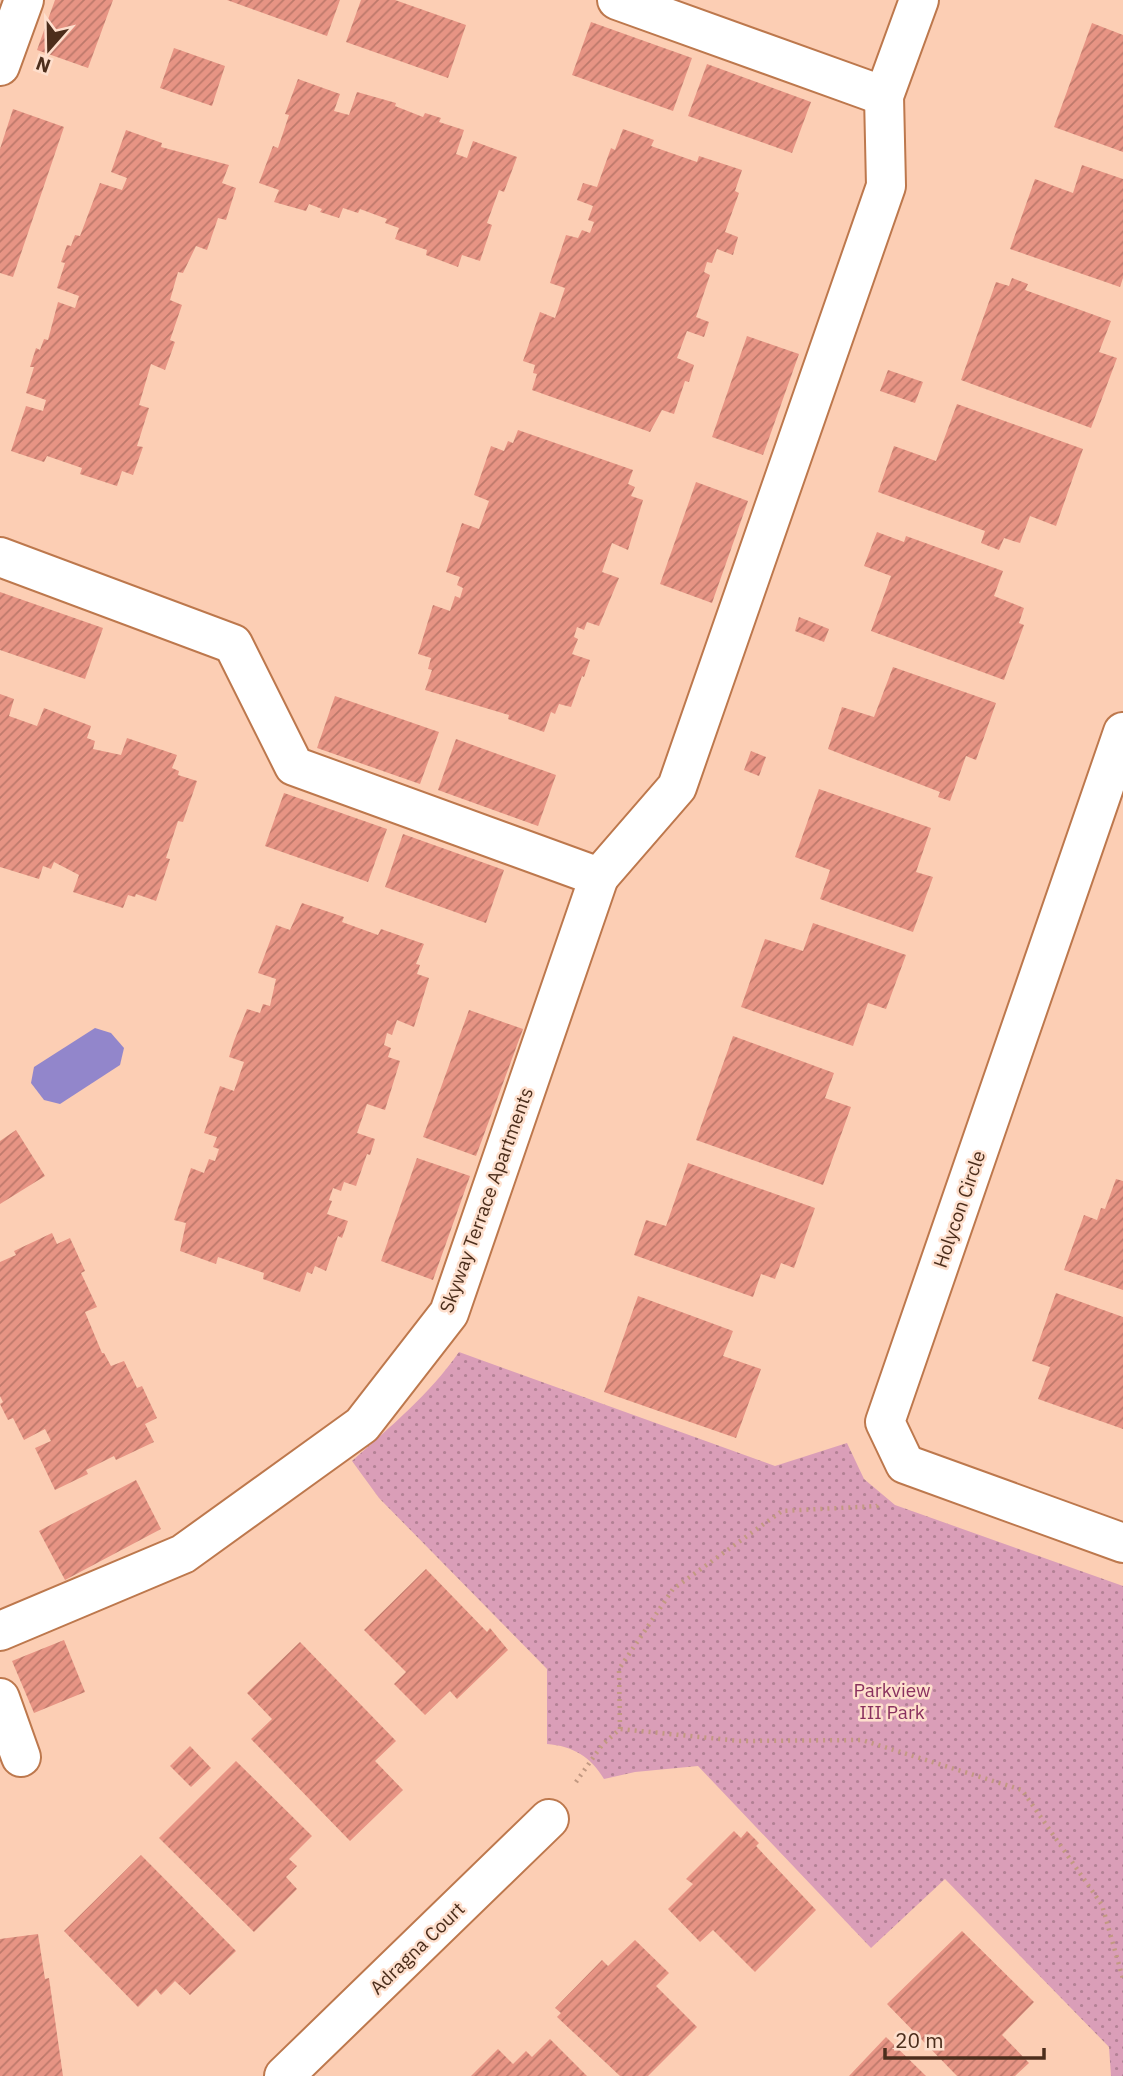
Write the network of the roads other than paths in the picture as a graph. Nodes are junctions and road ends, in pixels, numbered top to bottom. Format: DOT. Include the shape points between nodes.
graph roads {
  1 [pos="24,0"];
  2 [pos="617,0"];
  3 [pos="919,0"];
  4 [pos="665,8"];
  5 [pos="0,66"];
  6 [pos="884,96"];
  7 [pos="0,557"];
  8 [pos="1123,732"];
  9 [pos="599,877"];
  10 [pos="1123,1543"];
  11 [pos="0,1631"];
  12 [pos="0,1698"];
  13 [pos="21,1757"];
  14 [pos="550,1819"];
  15 [pos="284,2076"];
  1 -- 5 [label="street"];
  2 -- 4 [label="street"];
  3 -- 6 [label="street"];
  4 -- 6 [label="street"];
  6 -- 9 [label="street" via="886,186 677,787"];
  7 -- 9 [label="street" via="233,644 294,766"];
  8 -- 10 [label="street, Holycon Circle" via="885,1422 905,1464"];
  9 -- 11 [label="street, Skyway Terrace Apartments" via="449,1312 362,1425 183,1554"];
  12 -- 13 [label="street"];
  14 -- 15 [label="street, Adragna Court"];
}
